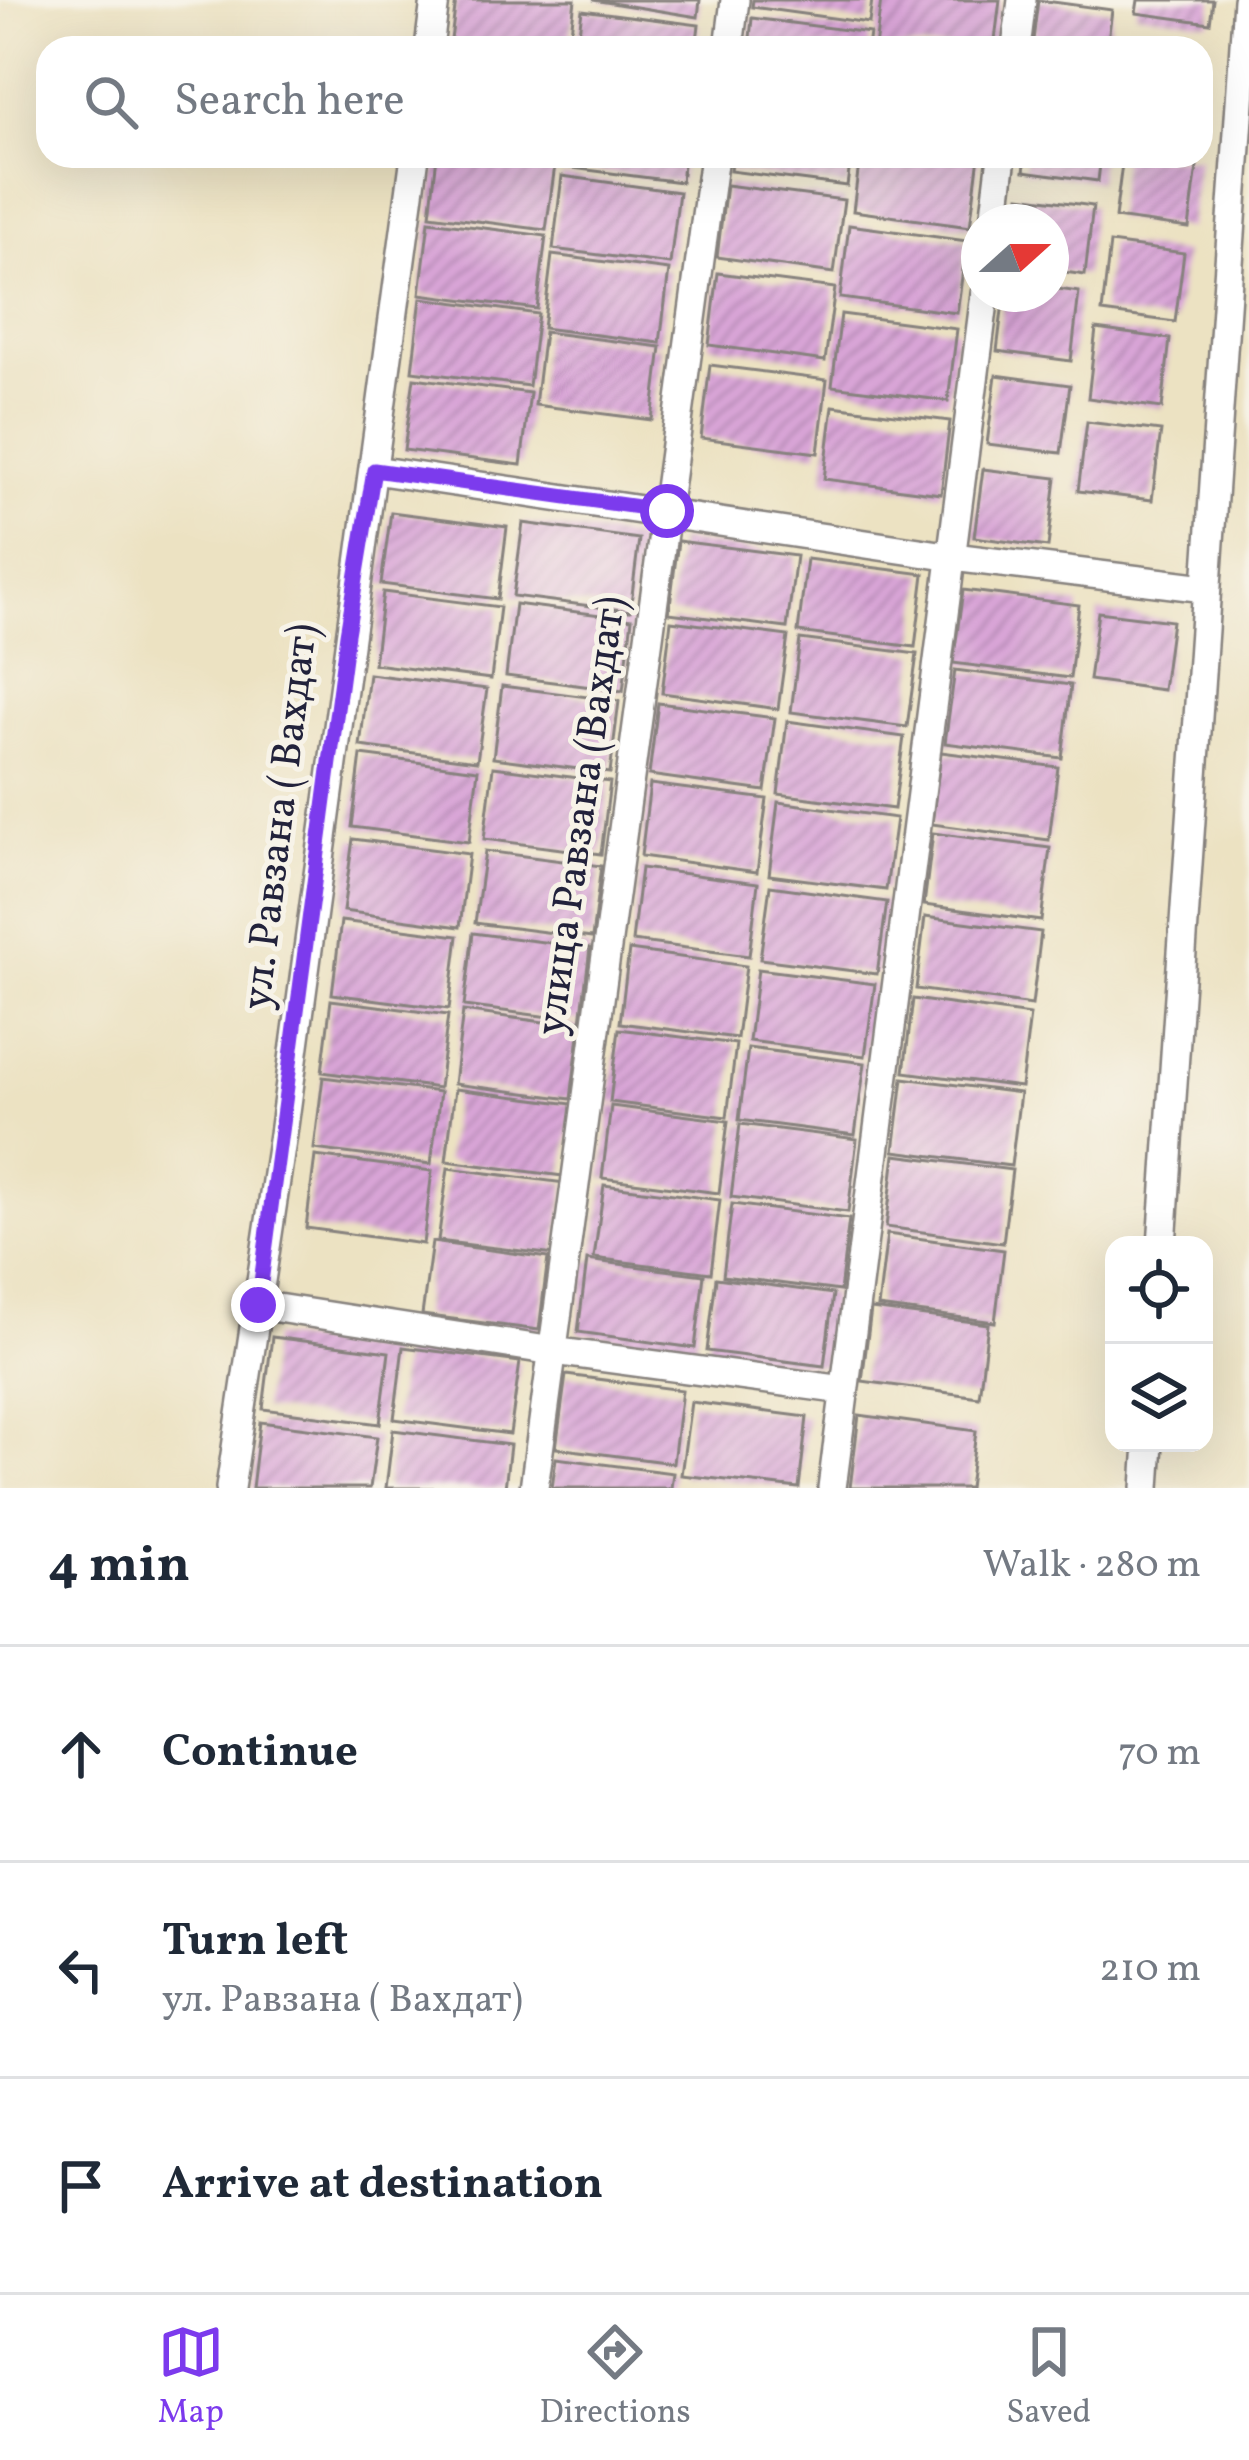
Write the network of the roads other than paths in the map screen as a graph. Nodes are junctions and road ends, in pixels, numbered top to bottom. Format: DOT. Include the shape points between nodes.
graph roads {
  1 [pos="435,0"];
  2 [pos="735,0"];
  3 [pos="1022,0"];
  4 [pos="1247,0"];
  5 [pos="430,36"];
  6 [pos="730,36"];
  7 [pos="1018,36"];
  8 [pos="413,168"];
  9 [pos="712,168"];
  10 [pos="1001,168"];
  11 [pos="996,204"];
  12 [pos="983,312"];
  13 [pos="374,470"];
  14 [pos="667,511"];
  15 [pos="953,557"];
  16 [pos="1205,588"];
  17 [pos="1163,1236"];
  18 [pos="258,1305"];
  19 [pos="553,1351"];
  20 [pos="844,1390"];
  21 [pos="1148,1452"];
  22 [pos="230,1488"];
  23 [pos="534,1488"];
  24 [pos="832,1488"];
  25 [pos="1146,1488"];
  1 -- 5 [label="street"];
  2 -- 6 [label="street"];
  3 -- 7 [label="street"];
  4 -- 16 [label="street"];
  8 -- 13 [label="street, ул. Равзана ( Вахдат)"];
  9 -- 14 [label="street, улица Равзана (Вахдат)"];
  10 -- 11 [label="street"];
  12 -- 15 [label="street"];
  13 -- 14 [label="street"];
  13 -- 18 [label="street, ул. Равзана ( Вахдат)"];
  14 -- 15 [label="street"];
  14 -- 19 [label="street, улица Равзана (Вахдат)"];
  15 -- 16 [label="street"];
  15 -- 20 [label="street"];
  16 -- 17 [label="street"];
  18 -- 19 [label="street"];
  18 -- 22 [label="street, ул. Равзана ( Вахдат)"];
  19 -- 20 [label="street"];
  19 -- 23 [label="street, улица Равзана (Вахдат)"];
  20 -- 24 [label="street"];
  21 -- 25 [label="street"];
}
